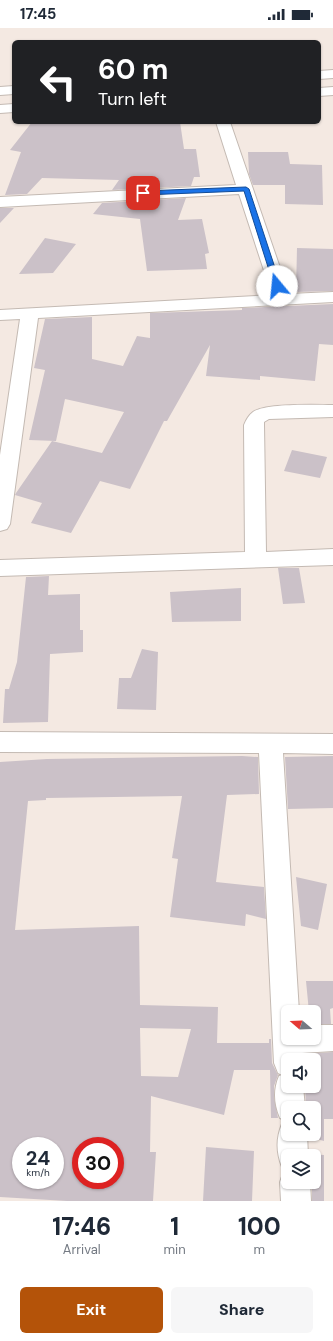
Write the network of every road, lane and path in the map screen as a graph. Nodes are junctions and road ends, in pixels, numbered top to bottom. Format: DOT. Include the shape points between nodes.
graph roads {
  1 [pos="321,74"];
  2 [pos="333,74"];
  3 [pos="0,90"];
  4 [pos="12,90"];
  5 [pos="333,91"];
  6 [pos="321,92"];
  7 [pos="12,108"];
  8 [pos="0,109"];
  9 [pos="224,124"];
  10 [pos="246,189"];
  11 [pos="0,202"];
  12 [pos="333,296"];
  13 [pos="282,300"];
  14 [pos="30,313"];
  15 [pos="0,315"];
  16 [pos="333,411"];
  17 [pos="0,524"];
  18 [pos="333,557"];
  19 [pos="256,560"];
  20 [pos="0,568"];
  21 [pos="0,742"];
  22 [pos="270,744"];
  23 [pos="333,744"];
  24 [pos="333,1038"];
  25 [pos="287,1051"];
  26 [pos="295,1189"];
  27 [pos="296,1201"];
  1 -- 2 [label="street"];
  3 -- 4 [label="street"];
  5 -- 6 [label="street"];
  7 -- 8 [label="street"];
  9 -- 10 [label="street"];
  10 -- 11 [label="street"];
  10 -- 13 [label="street"];
  12 -- 13 [label="street"];
  13 -- 14 [label="street"];
  14 -- 15 [label="street"];
  14 -- 17 [label="street"];
  16 -- 19 [label="street" via="266,413 256,419"];
  18 -- 19 [label="street"];
  19 -- 20 [label="street"];
  21 -- 22 [label="street"];
  22 -- 23 [label="street"];
  22 -- 25 [label="street"];
  24 -- 25 [label="street"];
  26 -- 27 [label="street"];
}
